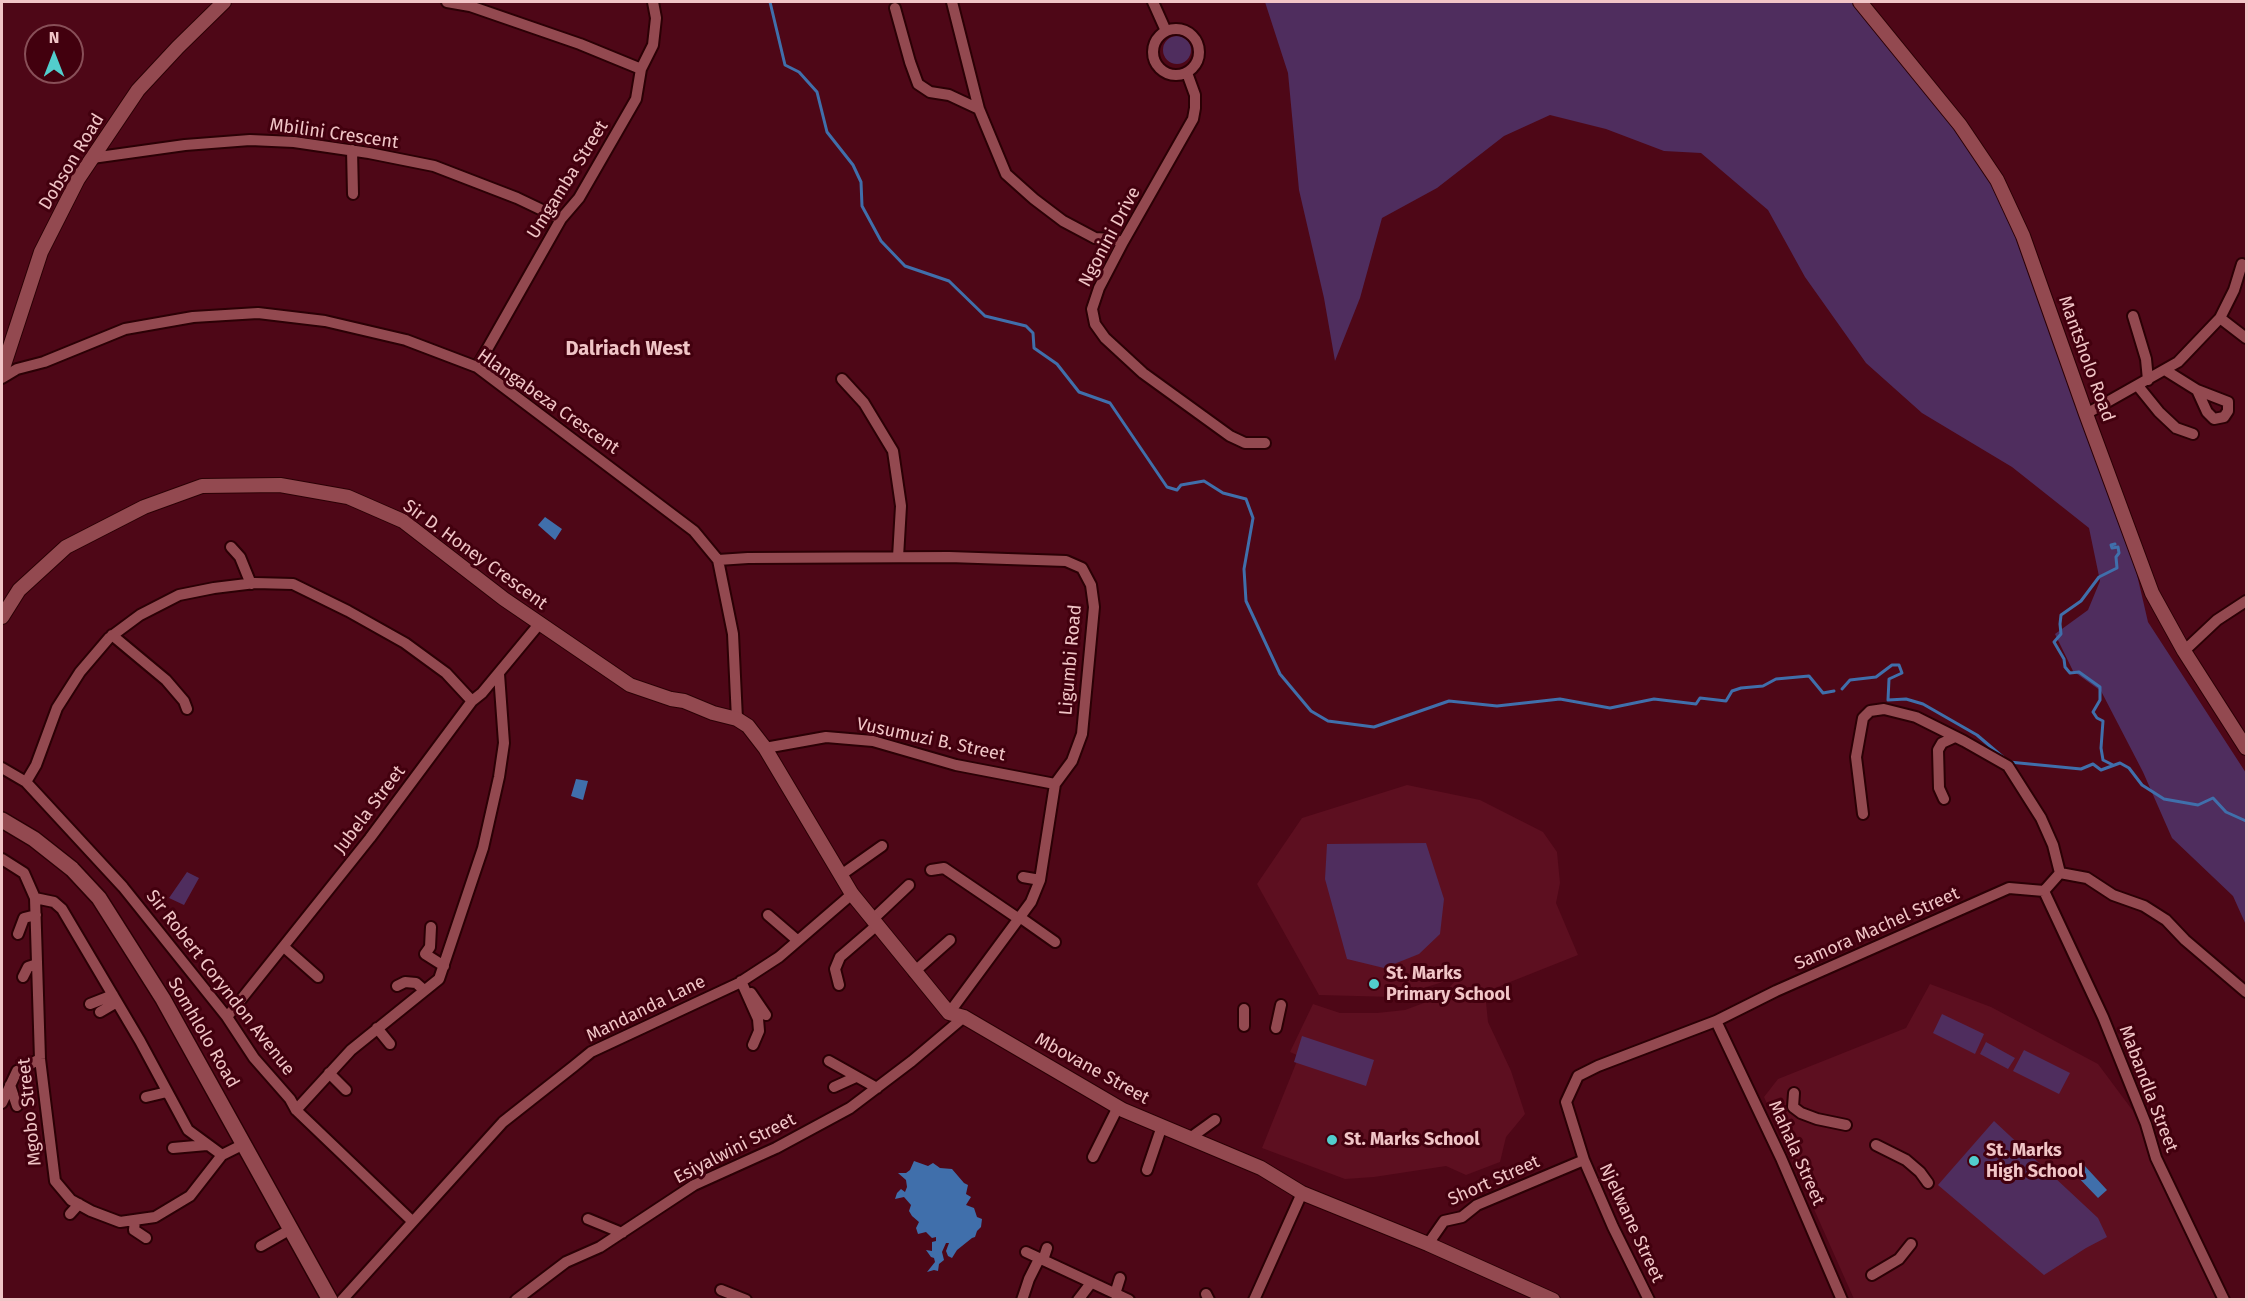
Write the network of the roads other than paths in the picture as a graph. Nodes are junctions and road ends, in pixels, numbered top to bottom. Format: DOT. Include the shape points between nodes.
graph roads {
  1 [pos="224,2"];
  2 [pos="447,2"];
  3 [pos="653,2"];
  4 [pos="952,2"];
  5 [pos="1153,2"];
  6 [pos="1860,2"];
  7 [pos="895,8"];
  8 [pos="1166,30"];
  9 [pos="641,69"];
  10 [pos="1187,73"];
  11 [pos="979,109"];
  12 [pos="352,150"];
  13 [pos="92,158"];
  14 [pos="353,194"];
  15 [pos="561,219"];
  16 [pos="1123,242"];
  17 [pos="2242,264"];
  18 [pos="2133,316"];
  19 [pos="2220,318"];
  20 [pos="2247,338"];
  21 [pos="477,367"];
  22 [pos="2164,370"];
  23 [pos="2,372"];
  24 [pos="2,378"];
  25 [pos="842,379"];
  26 [pos="2148,380"];
  27 [pos="2138,386"];
  28 [pos="2197,390"];
  29 [pos="2086,414"];
  30 [pos="2193,434"];
  31 [pos="1265,443"];
  32 [pos="231,547"];
  33 [pos="898,557"];
  34 [pos="718,560"];
  35 [pos="251,584"];
  36 [pos="2247,601"];
  37 [pos="2,617"];
  38 [pos="540,623"];
  39 [pos="112,635"];
  40 [pos="2184,651"];
  41 [pos="499,674"];
  42 [pos="471,701"];
  43 [pos="187,709"];
  44 [pos="737,719"];
  45 [pos="1955,737"];
  46 [pos="765,748"];
  47 [pos="2247,748"];
  48 [pos="2,768"];
  49 [pos="26,782"];
  50 [pos="1055,784"];
  51 [pos="1944,799"];
  52 [pos="1863,814"];
  53 [pos="2,820"];
  54 [pos="882,846"];
  55 [pos="2,859"];
  56 [pos="931,870"];
  57 [pos="2060,873"];
  58 [pos="841,875"];
  59 [pos="1023,878"];
  60 [pos="1040,880"];
  61 [pos="909,885"];
  62 [pos="2044,891"];
  63 [pos="852,894"];
  64 [pos="36,898"];
  65 [pos="36,915"];
  66 [pos="768,915"];
  67 [pos="1020,918"];
  68 [pos="874,923"];
  69 [pos="431,927"];
  70 [pos="18,934"];
  71 [pos="797,940"];
  72 [pos="950,940"];
  73 [pos="1055,942"];
  74 [pos="284,946"];
  75 [pos="38,964"];
  76 [pos="444,966"];
  77 [pos="914,972"];
  78 [pos="23,976"];
  79 [pos="318,977"];
  80 [pos="741,981"];
  81 [pos="839,985"];
  82 [pos="398,986"];
  83 [pos="424,990"];
  84 [pos="2247,992"];
  85 [pos="115,999"];
  86 [pos="90,1004"];
  87 [pos="1281,1005"];
  88 [pos="1244,1009"];
  89 [pos="100,1012"];
  90 [pos="949,1013"];
  91 [pos="766,1015"];
  92 [pos="227,1017"];
  93 [pos="963,1017"];
  94 [pos="1716,1021"];
  95 [pos="1244,1026"];
  96 [pos="377,1028"];
  97 [pos="1276,1028"];
  98 [pos="390,1044"];
  99 [pos="753,1045"];
  100 [pos="40,1059"];
  101 [pos="830,1061"];
  102 [pos="329,1073"];
  103 [pos="856,1077"];
  104 [pos="10,1085"];
  105 [pos="834,1087"];
  106 [pos="877,1088"];
  107 [pos="346,1090"];
  108 [pos="167,1092"];
  109 [pos="1794,1093"];
  110 [pos="146,1097"];
  111 [pos="2,1103"];
  112 [pos="17,1106"];
  113 [pos="1118,1107"];
  114 [pos="296,1110"];
  115 [pos="1215,1120"];
  116 [pos="1846,1125"];
  117 [pos="1162,1126"];
  118 [pos="1190,1138"];
  119 [pos="244,1144"];
  120 [pos="207,1145"];
  121 [pos="1876,1145"];
  122 [pos="173,1148"];
  123 [pos="222,1155"];
  124 [pos="1093,1157"];
  125 [pos="1584,1160"];
  126 [pos="1147,1170"];
  127 [pos="1928,1183"];
  128 [pos="1302,1193"];
  129 [pos="79,1204"];
  130 [pos="70,1214"];
  131 [pos="588,1219"];
  132 [pos="135,1220"];
  133 [pos="412,1221"];
  134 [pos="291,1229"];
  135 [pos="622,1233"];
  136 [pos="146,1238"];
  137 [pos="1428,1244"];
  138 [pos="1911,1244"];
  139 [pos="261,1246"];
  140 [pos="1047,1248"];
  141 [pos="1026,1252"];
  142 [pos="1041,1259"];
  143 [pos="1872,1275"];
  144 [pos="1120,1278"];
  145 [pos="1092,1283"];
  146 [pos="721,1290"];
  147 [pos="1115,1293"];
  148 [pos="330,1299"];
  149 [pos="342,1299"];
  150 [pos="516,1299"];
  151 [pos="746,1299"];
  152 [pos="1022,1299"];
  153 [pos="1078,1299"];
  154 [pos="1129,1299"];
  155 [pos="1254,1299"];
  156 [pos="1553,1299"];
  157 [pos="1649,1299"];
  158 [pos="1842,1299"];
  159 [pos="2224,1299"];
  1 -- 13 [label="street, Dobson Road" via="138,90"];
  2 -- 9 [label="street" via="470,6"];
  3 -- 9 [label="street, Umgamba Street" via="653,45"];
  4 -- 11 [label="street"];
  5 -- 8 [label="street"];
  6 -- 29 [label="street, Mantsholo Road" via="1960,125 1997,180 2023,236"];
  7 -- 11 [label="street" via="918,84"];
  8 -- 10 [label="street" via="1184,30 1198,44 1197,63"];
  8 -- 10 [label="street" via="1154,44 1154,59 1164,72"];
  9 -- 15 [label="street, Umgamba Street" via="636,99 579,198"];
  10 -- 16 [label="street, Ngonini Drive" via="1195,95 1193,119"];
  11 -- 16 [label="street" via="1006,174 1062,221 1095,238"];
  12 -- 13 [label="street, Mbilini Crescent" via="250,140"];
  12 -- 14 [label="street"];
  12 -- 15 [label="street, Mbilini Crescent" via="434,166"];
  13 -- 23 [label="street, Dobson Road" via="41,252"];
  15 -- 21 [label="street, Umgamba Street"];
  16 -- 31 [label="street, Ngonini Drive" via="1095,299 1095,324 1143,374 1230,436 1245,443"];
  17 -- 19 [label="street"];
  18 -- 26 [label="street"];
  19 -- 20 [label="street"];
  19 -- 22 [label="street" via="2178,362"];
  21 -- 24 [label="street, Hlangabeza Crescent" via="406,339 325,321 258,314 194,317 125,328 44,362 16,369"];
  21 -- 34 [label="street, Hlangabeza Crescent" via="694,531"];
  22 -- 26 [label="street"];
  22 -- 28 [label="street"];
  25 -- 33 [label="street" via="864,403 894,451 901,506"];
  26 -- 27 [label="street"];
  27 -- 29 [label="street"];
  27 -- 30 [label="street" via="2176,428"];
  29 -- 40 [label="street, Mantsholo Road" via="2152,593"];
  32 -- 35 [label="street" via="240,557"];
  33 -- 34 [label="street, Ligumbi Road"];
  33 -- 50 [label="street, Ligumbi Road" via="1066,561 1082,568 1091,585 1094,607 1082,734 1072,761"];
  34 -- 44 [label="street, Hlangabeza Crescent" via="733,634"];
  35 -- 39 [label="street" via="179,595"];
  35 -- 42 [label="street" via="293,584 348,610 446,673"];
  36 -- 40 [label="street" via="2217,620"];
  37 -- 38 [label="street, Sir D. Honey Crescent" via="19,590 66,548 144,507 202,486 280,485 348,496 403,521"];
  38 -- 41 [label="street, Jubela Street"];
  38 -- 44 [label="street, Sir D. Honey Crescent" via="630,685"];
  39 -- 43 [label="street" via="166,680"];
  39 -- 49 [label="street" via="80,672 57,708"];
  40 -- 47 [label="street, Mantsholo Road"];
  41 -- 42 [label="street, Jubela Street"];
  41 -- 76 [label="street" via="504,743 499,777 483,849"];
  42 -- 74 [label="street, Jubela Street"];
  44 -- 46 [label="street" via="748,726"];
  45 -- 51 [label="street" via="1942,743 1938,750 1939,788"];
  45 -- 52 [label="street" via="1916,717 1884,709 1870,711 1863,718 1856,757"];
  45 -- 57 [label="street" via="2008,766 2041,818"];
  46 -- 50 [label="street, Vusumuzi B. Street" via="826,737 873,741 956,765"];
  46 -- 58 [label="street"];
  48 -- 49 [label="street, Sir Robert Coryndon Avenue"];
  49 -- 92 [label="street, Sir Robert Coryndon Avenue" via="123,887"];
  50 -- 60 [label="street, Ligumbi Road"];
  53 -- 119 [label="main road, Somhlolo Road" via="72,869 99,897 163,999"];
  54 -- 58 [label="street"];
  55 -- 64 [label="street, Mgobo Street" via="24,873"];
  56 -- 67 [label="street" via="944,868"];
  57 -- 62 [label="street"];
  57 -- 84 [label="street" via="2087,878 2113,895 2145,906"];
  58 -- 63 [label="street"];
  59 -- 60 [label="street"];
  60 -- 67 [label="street, Ligumbi Road"];
  61 -- 68 [label="street"];
  62 -- 94 [label="street, Samora Machel Street" via="2009,888"];
  62 -- 159 [label="street, Mabandla Street" via="2103,1017 2156,1158"];
  63 -- 68 [label="street"];
  63 -- 71 [label="street, Mandanda Lane"];
  64 -- 65 [label="street, Mgobo Street"];
  64 -- 85 [label="street" via="54,902 62,909"];
  65 -- 70 [label="street" via="24,918"];
  65 -- 75 [label="street, Mgobo Street"];
  66 -- 71 [label="street"];
  67 -- 73 [label="street"];
  67 -- 90 [label="street, Ligumbi Road" via="975,986"];
  68 -- 77 [label="street"];
  68 -- 81 [label="street" via="840,957 835,969"];
  69 -- 76 [label="street" via="430,947 425,954"];
  71 -- 80 [label="street, Mandanda Lane"];
  72 -- 77 [label="street"];
  74 -- 79 [label="street"];
  74 -- 92 [label="street, Jubela Street"];
  75 -- 78 [label="street" via="28,967"];
  75 -- 100 [label="street, Mgobo Street"];
  76 -- 83 [label="street" via="439,979"];
  77 -- 90 [label="street"];
  80 -- 91 [label="street"];
  80 -- 99 [label="street" via="758,1019 759,1030"];
  80 -- 133 [label="street, Mandanda Lane" via="591,1052 503,1122"];
  82 -- 83 [label="street" via="416,983"];
  83 -- 96 [label="street"];
  85 -- 86 [label="street"];
  85 -- 89 [label="street"];
  85 -- 108 [label="street"];
  87 -- 97 [label="street"];
  88 -- 95 [label="street"];
  90 -- 93 [label="street, Mbovane Street"];
  92 -- 114 [label="street, Sir Robert Coryndon Avenue"];
  93 -- 106 [label="street, Esiyalwini Street"];
  93 -- 113 [label="street, Mbovane Street"];
  94 -- 125 [label="street, Samora Machel Street" via="1578,1076 1566,1102"];
  94 -- 158 [label="street, Mahala Street" via="1782,1158"];
  96 -- 98 [label="street"];
  96 -- 102 [label="street"];
  100 -- 104 [label="street" via="17,1071"];
  100 -- 129 [label="street, Mgobo Street" via="55,1181"];
  101 -- 103 [label="street"];
  102 -- 107 [label="street"];
  102 -- 114 [label="street"];
  103 -- 105 [label="street"];
  103 -- 106 [label="street"];
  104 -- 111 [label="street"];
  104 -- 112 [label="street"];
  106 -- 135 [label="street, Esiyalwini Street" via="850,1108 801,1134 694,1185"];
  108 -- 110 [label="street"];
  108 -- 120 [label="street" via="188,1130"];
  109 -- 116 [label="street" via="1792,1107 1801,1113"];
  113 -- 117 [label="street, Mbovane Street"];
  113 -- 124 [label="street"];
  114 -- 133 [label="street, Sir Robert Coryndon Avenue"];
  115 -- 118 [label="street"];
  117 -- 118 [label="street, Mbovane Street"];
  117 -- 126 [label="street"];
  118 -- 128 [label="street, Mbovane Street" via="1261,1168"];
  119 -- 123 [label="street, Mgobo Street"];
  119 -- 134 [label="main road, Somhlolo Road"];
  120 -- 122 [label="street"];
  120 -- 123 [label="street"];
  121 -- 127 [label="street" via="1906,1160"];
  123 -- 132 [label="street, Mgobo Street" via="190,1196 155,1217"];
  125 -- 137 [label="street, Short Street" via="1477,1205 1462,1217 1444,1221"];
  125 -- 157 [label="street, Njelwane Street"];
  128 -- 137 [label="street, Mbovane Street"];
  128 -- 155 [label="street"];
  129 -- 130 [label="street"];
  129 -- 132 [label="street, Mgobo Street" via="120,1222"];
  131 -- 135 [label="street"];
  132 -- 136 [label="street" via="134,1230"];
  133 -- 149 [label="street, Mandanda Lane"];
  134 -- 139 [label="street"];
  134 -- 148 [label="main road, Somhlolo Road"];
  135 -- 150 [label="street, Esiyalwini Street" via="566,1262"];
  137 -- 156 [label="street, Mbovane Street"];
  138 -- 143 [label="street" via="1899,1259"];
  140 -- 142 [label="street"];
  141 -- 142 [label="street"];
  142 -- 145 [label="street"];
  142 -- 152 [label="street"];
  144 -- 147 [label="street"];
  145 -- 147 [label="street"];
  145 -- 153 [label="street"];
  146 -- 151 [label="street"];
  147 -- 154 [label="street"];
}
